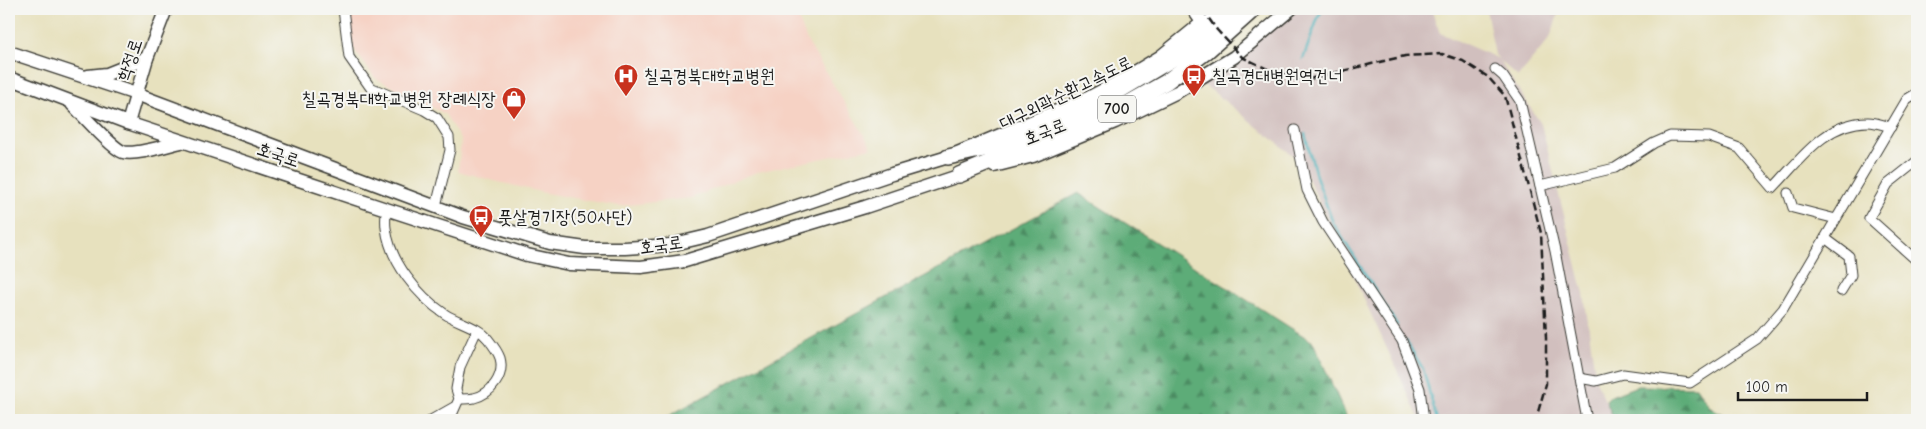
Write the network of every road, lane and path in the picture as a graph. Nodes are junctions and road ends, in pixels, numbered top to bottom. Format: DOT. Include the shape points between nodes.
graph roads {
  1 [pos="166,9"];
  2 [pos="343,9"];
  3 [pos="1193,9"];
  4 [pos="1219,9"];
  5 [pos="1239,9"];
  6 [pos="1254,9"];
  7 [pos="1291,9"];
  8 [pos="1202,22"];
  9 [pos="9,52"];
  10 [pos="148,58"];
  11 [pos="1495,69"];
  12 [pos="72,73"];
  13 [pos="9,78"];
  14 [pos="1917,93"];
  15 [pos="136,94"];
  16 [pos="68,100"];
  17 [pos="128,123"];
  18 [pos="1891,127"];
  19 [pos="1295,130"];
  20 [pos="184,142"];
  21 [pos="948,157"];
  22 [pos="1917,161"];
  23 [pos="959,175"];
  24 [pos="1540,186"];
  25 [pos="1788,193"];
  26 [pos="436,206"];
  27 [pos="386,209"];
  28 [pos="1836,218"];
  29 [pos="1825,238"];
  30 [pos="1917,261"];
  31 [pos="1842,291"];
  32 [pos="477,330"];
  33 [pos="1579,378"];
  34 [pos="456,403"];
  35 [pos="431,420"];
  36 [pos="452,420"];
  37 [pos="1424,420"];
  38 [pos="1587,420"];
  1 -- 10 [label="main road, 학정로"];
  2 -- 26 [label="street" via="349,57 370,87 437,118 449,137 450,150"];
  3 -- 8 [label="main road"];
  4 -- 8 [label="main road, 호국로"];
  5 -- 21 [label="highway, 대구외곽순환고속도로 / 700" via="1179,56 1102,101 1002,145"];
  6 -- 23 [label="highway, 대구외곽순환고속도로 / 700" via="1166,82 1118,109"];
  7 -- 23 [label="main road, 호국로" via="1234,57 1177,92 1033,156"];
  8 -- 21 [label="main road, 호국로" via="1160,56 1122,80 1088,98"];
  9 -- 12 [label="main road, 호국로"];
  10 -- 12 [label="main road" via="107,74"];
  10 -- 15 [label="main road, 학정로"];
  11 -- 24 [label="street" via="1520,101"];
  12 -- 15 [label="main road, 호국로"];
  13 -- 16 [label="main road, 호국로"];
  14 -- 18 [label="street" via="1907,99"];
  15 -- 17 [label="main road, 학정로"];
  15 -- 26 [label="main road, 호국로"];
  16 -- 17 [label="main road, 호국로"];
  16 -- 20 [label="main road" via="124,152 142,152"];
  17 -- 20 [label="main road, 호국로"];
  18 -- 24 [label="street" via="1869,122 1845,125 1820,138 1772,188 1739,148 1709,137 1670,136 1615,168"];
  18 -- 28 [label="street"];
  19 -- 37 [label="street" via="1307,190 1323,222 1402,341 1420,389"];
  20 -- 27 [label="main road, 호국로"];
  21 -- 26 [label="main road, 호국로" via="708,236 670,245 585,248 550,243"];
  22 -- 30 [label="street" via="1888,184 1869,218"];
  23 -- 27 [label="main road, 호국로" via="685,261 641,267 569,264 527,255"];
  24 -- 33 [label="street" via="1556,251"];
  25 -- 28 [label="street" via="1793,208"];
  27 -- 32 [label="street" via="386,229 400,267 431,304"];
  28 -- 29 [label="street"];
  29 -- 31 [label="street" via="1850,256 1851,275"];
  29 -- 33 [label="street" via="1783,309 1757,339 1690,383 1623,374 1596,381"];
  32 -- 34 [label="street" via="460,367"];
  32 -- 34 [label="street" via="500,357 501,370 496,383 485,394"];
  33 -- 38 [label="street"];
  34 -- 35 [label="street"];
  34 -- 36 [label="street"];
}
